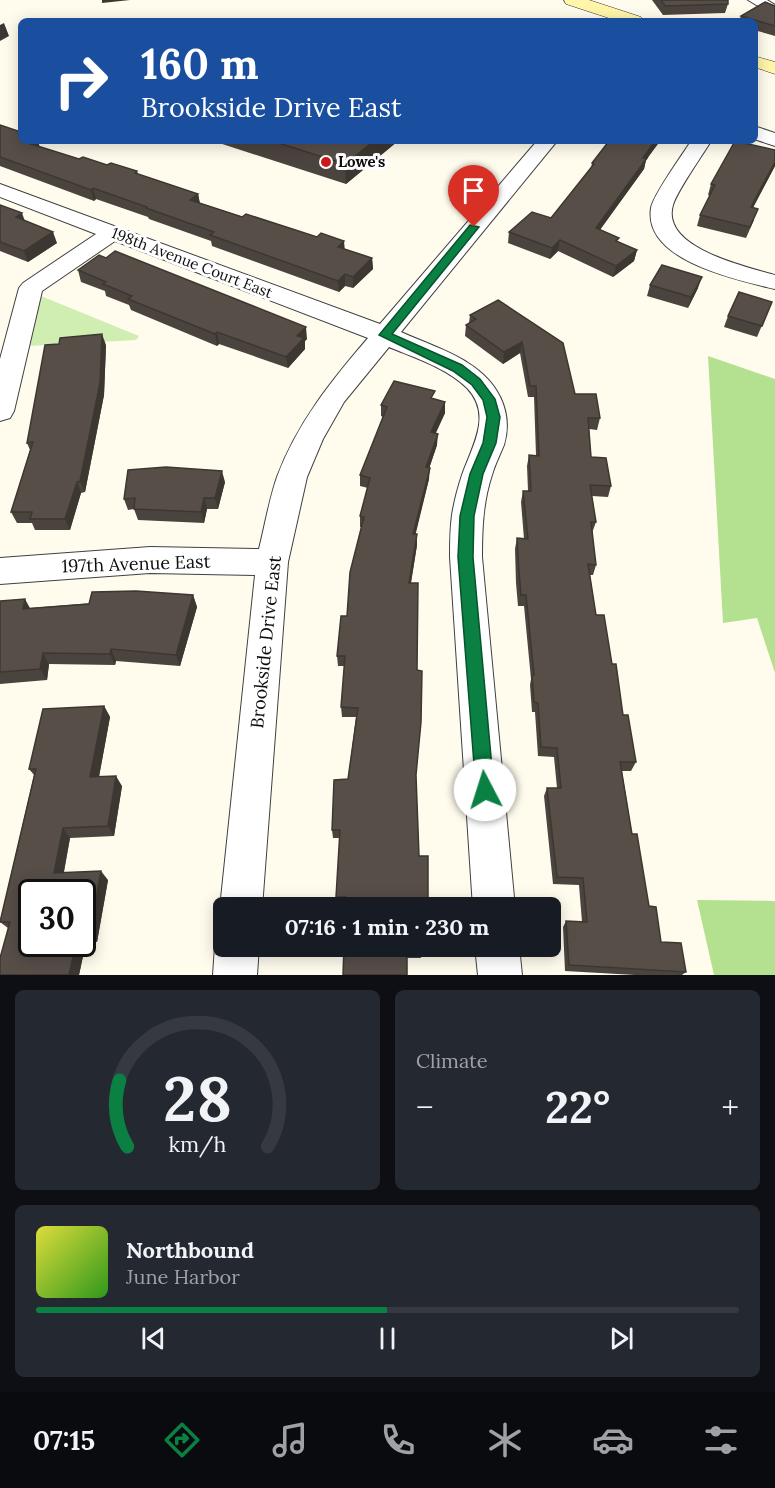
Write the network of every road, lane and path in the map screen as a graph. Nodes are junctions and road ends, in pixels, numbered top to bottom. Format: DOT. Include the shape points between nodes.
graph roads {
  1 [pos="572,0"];
  2 [pos="756,0"];
  3 [pos="775,11"];
  4 [pos="626,18"];
  5 [pos="758,62"];
  6 [pos="775,68"];
  7 [pos="758,134"];
  8 [pos="775,140"];
  9 [pos="544,144"];
  10 [pos="699,144"];
  11 [pos="0,189"];
  12 [pos="112,233"];
  13 [pos="775,282"];
  14 [pos="385,335"];
  15 [pos="0,411"];
  16 [pos="272,562"];
  17 [pos="0,571"];
  18 [pos="242,897"];
  19 [pos="493,897"];
  20 [pos="236,957"];
  21 [pos="498,957"];
  22 [pos="235,975"];
  23 [pos="500,975"];
  1 -- 4 [label="main road"];
  2 -- 3 [label="street"];
  5 -- 6 [label="main road"];
  7 -- 8 [label="street"];
  9 -- 14 [label="street, Brookside Drive East"];
  10 -- 13 [label="street" via="662,206 663,225 676,243 692,254"];
  11 -- 12 [label="street, 198th Avenue Court East"];
  12 -- 14 [label="street, 198th Avenue Court East"];
  12 -- 15 [label="street" via="31,288"];
  14 -- 16 [label="street, Brookside Drive East" via="333,397 309,439 292,477"];
  14 -- 19 [label="street, 198th Avenue Court East" via="458,368 489,399 494,417 467,516 466,557"];
  16 -- 17 [label="street, 197th Avenue East" via="150,560"];
  16 -- 18 [label="street, Brookside Drive East"];
  20 -- 22 [label="street"];
  21 -- 23 [label="street"];
}
